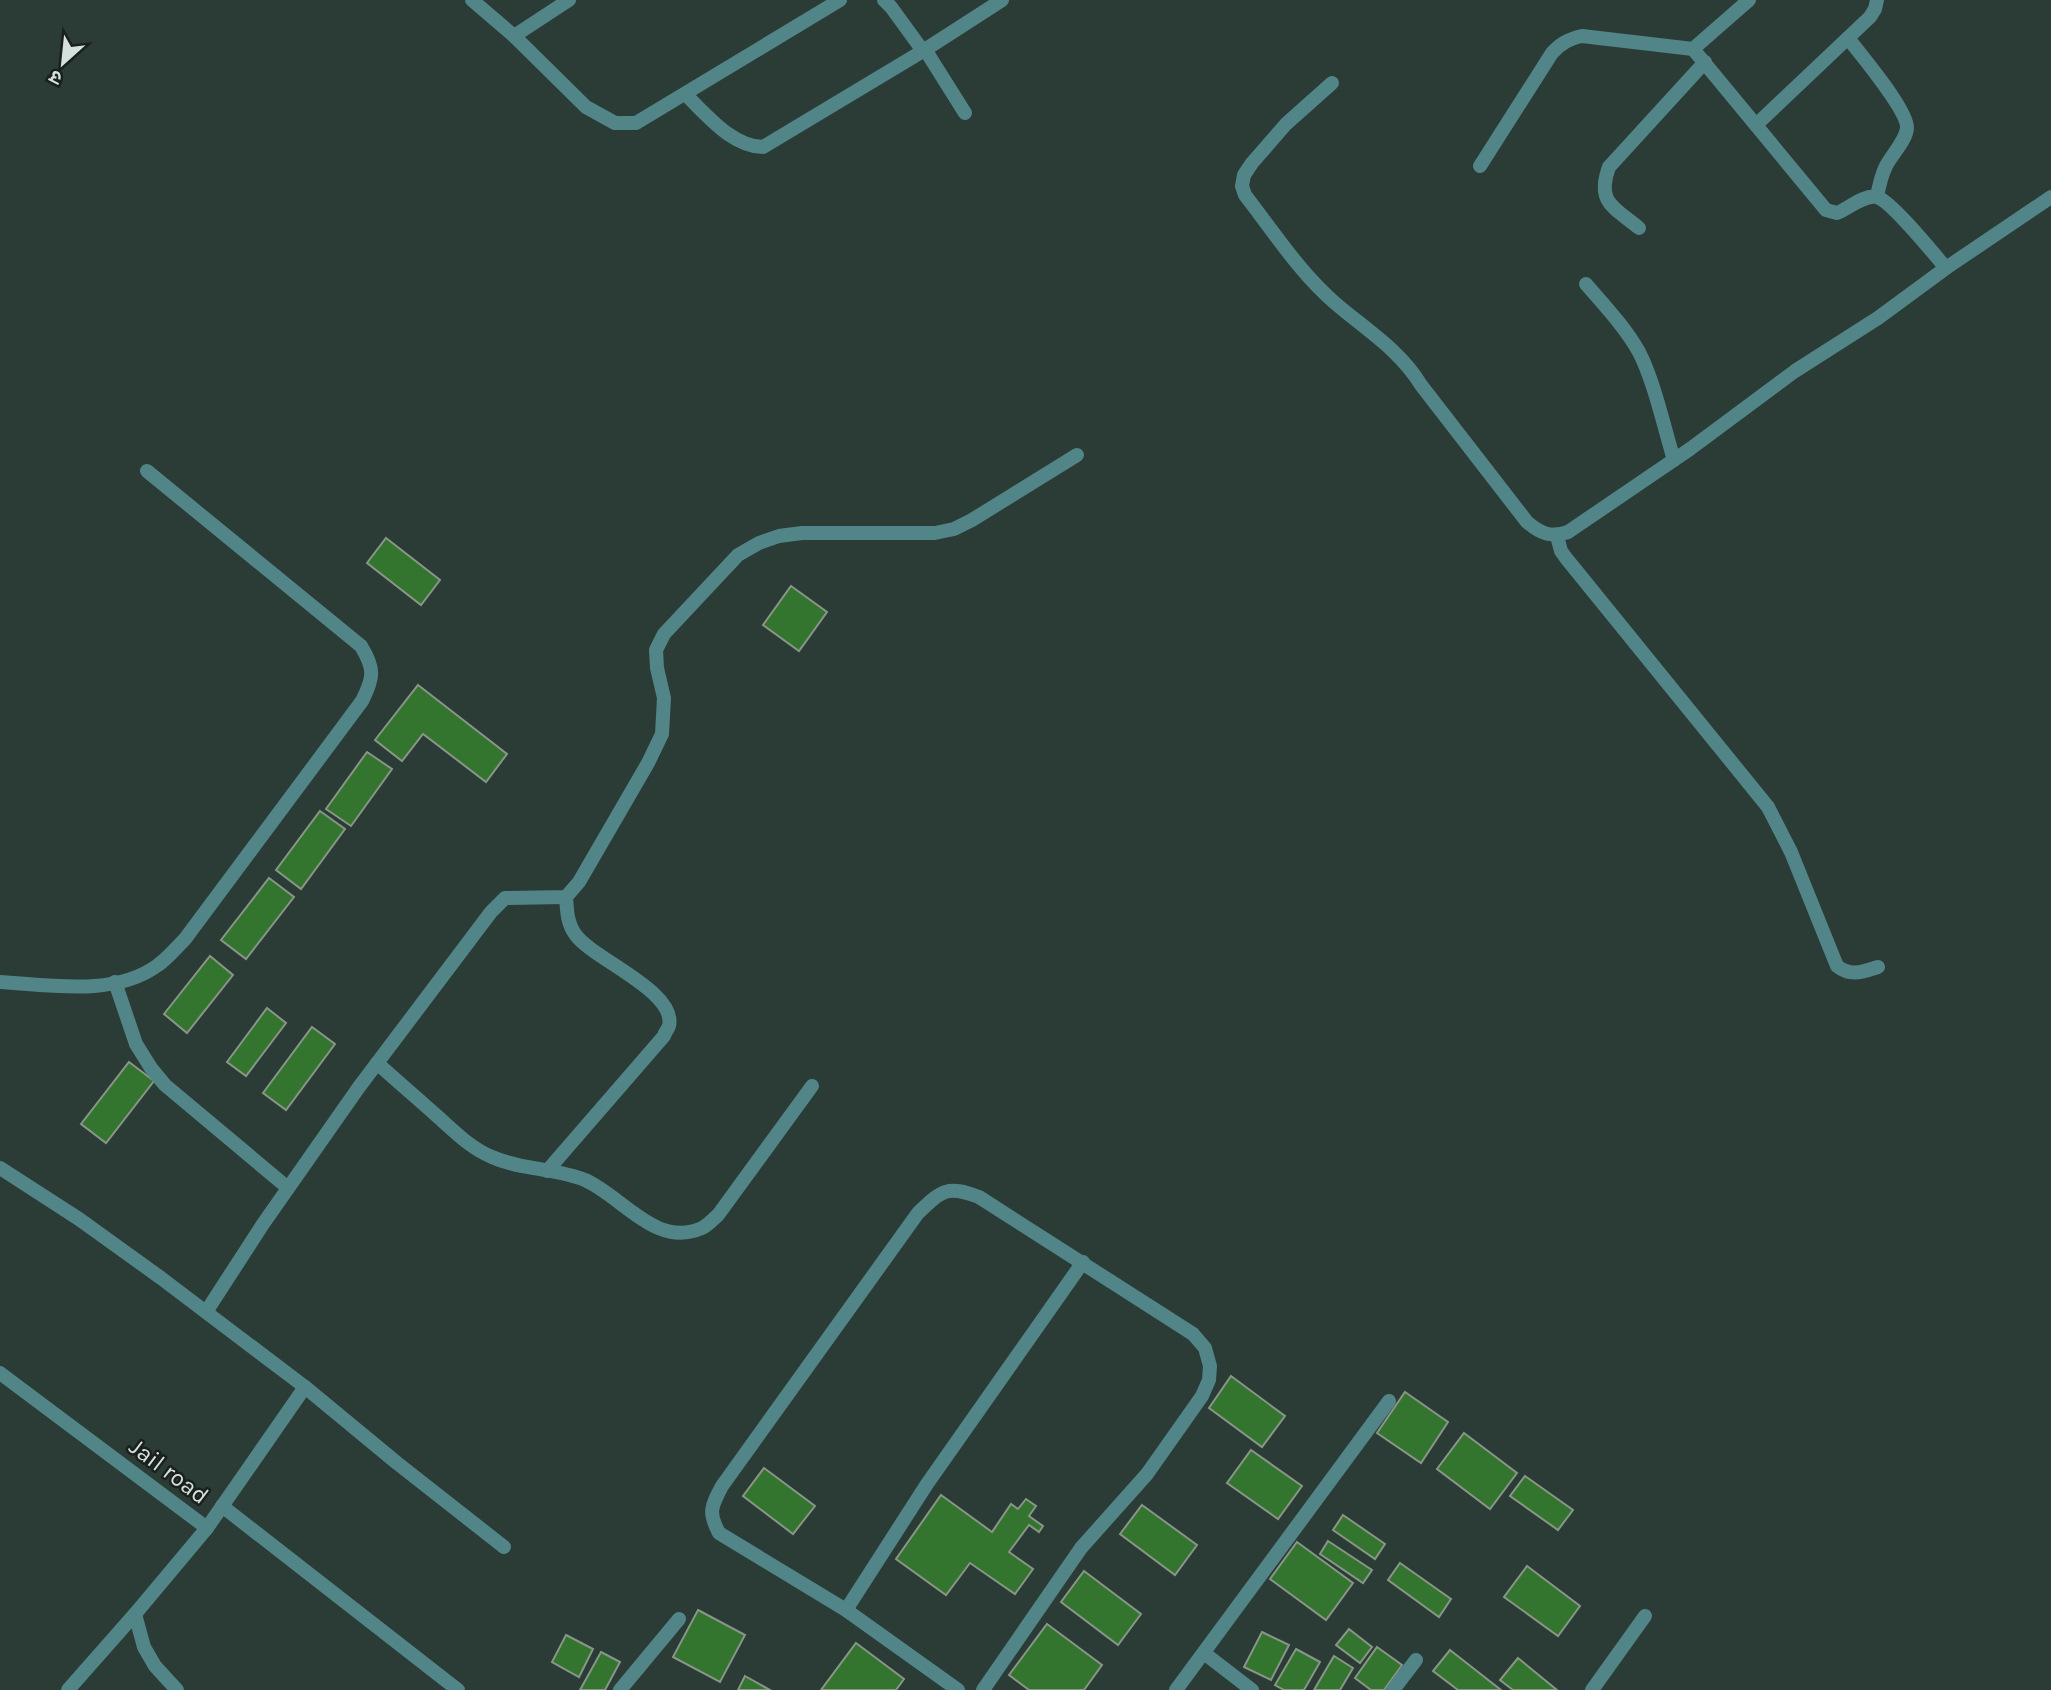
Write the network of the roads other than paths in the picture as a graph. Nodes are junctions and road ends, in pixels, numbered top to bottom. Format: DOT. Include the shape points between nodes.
graph roads {
  1 [pos="472,0"];
  2 [pos="569,0"];
  3 [pos="840,0"];
  4 [pos="884,0"];
  5 [pos="1002,0"];
  6 [pos="1749,0"];
  7 [pos="1877,0"];
  8 [pos="514,36"];
  9 [pos="1848,38"];
  10 [pos="1693,49"];
  11 [pos="923,51"];
  12 [pos="1705,62"];
  13 [pos="1332,83"];
  14 [pos="685,94"];
  15 [pos="965,113"];
  16 [pos="1756,125"];
  17 [pos="1480,166"];
  18 [pos="1877,197"];
  19 [pos="2051,197"];
  20 [pos="1639,228"];
  21 [pos="1946,268"];
  22 [pos="1586,284"];
  23 [pos="1077,454"];
  24 [pos="1674,460"];
  25 [pos="147,471"];
  26 [pos="1557,536"];
  27 [pos="566,897"];
  28 [pos="1878,967"];
  29 [pos="0,982"];
  30 [pos="115,982"];
  31 [pos="377,1063"];
  32 [pos="812,1086"];
  33 [pos="0,1168"];
  34 [pos="547,1171"];
  35 [pos="288,1188"];
  36 [pos="1083,1262"];
  37 [pos="206,1312"];
  38 [pos="0,1373"];
  39 [pos="305,1387"];
  40 [pos="1389,1401"];
  41 [pos="222,1506"];
  42 [pos="206,1528"];
  43 [pos="504,1547"];
  44 [pos="846,1610"];
  45 [pos="135,1614"];
  46 [pos="1645,1616"];
  47 [pos="679,1619"];
  48 [pos="1204,1653"];
  49 [pos="1416,1660"];
  50 [pos="948,1687"];
  51 [pos="175,1689"];
  52 [pos="68,1690"];
  53 [pos="458,1690"];
  54 [pos="620,1690"];
  55 [pos="984,1690"];
  56 [pos="1176,1690"];
  57 [pos="1252,1690"];
  58 [pos="1393,1690"];
  59 [pos="1592,1690"];
  1 -- 8 [label="street"];
  2 -- 8 [label="street"];
  3 -- 14 [label="street"];
  4 -- 11 [label="street"];
  5 -- 11 [label="street"];
  6 -- 10 [label="street"];
  7 -- 9 [label="street" via="1870,18"];
  8 -- 14 [label="street" via="586,107 615,123 636,124"];
  9 -- 16 [label="street"];
  9 -- 18 [label="street" via="1900,108 1907,128 1885,167"];
  10 -- 12 [label="street"];
  10 -- 17 [label="street" via="1582,36 1560,44"];
  11 -- 14 [label="street" via="763,147 732,137"];
  11 -- 15 [label="street"];
  12 -- 16 [label="street"];
  12 -- 20 [label="street" via="1609,167 1603,190 1606,200"];
  13 -- 26 [label="street" via="1286,124 1252,163 1244,176 1245,195 1319,287 1412,369 1527,522 1537,531"];
  16 -- 18 [label="street" via="1826,210 1837,213"];
  18 -- 21 [label="street"];
  19 -- 21 [label="street"];
  21 -- 24 [label="street"];
  22 -- 24 [label="street" via="1639,352"];
  23 -- 27 [label="street" via="954,529 802,533 779,536 738,555 664,635 656,650 664,698 662,734 579,882"];
  24 -- 26 [label="street"];
  25 -- 30 [label="street" via="362,646 372,663 372,682 185,939 157,966"];
  26 -- 28 [label="street" via="1566,558 1768,807 1837,966 1856,974"];
  27 -- 31 [label="street" via="505,898"];
  27 -- 34 [label="street" via="573,932 659,998 669,1025"];
  29 -- 30 [label="street" via="93,988"];
  30 -- 35 [label="street" via="136,1044 151,1068"];
  31 -- 34 [label="street" via="473,1148 513,1165"];
  31 -- 35 [label="street"];
  32 -- 34 [label="street" via="718,1215 688,1233 664,1231 586,1181"];
  33 -- 37 [label="street"];
  35 -- 37 [label="street"];
  36 -- 44 [label="street" via="927,1484"];
  36 -- 44 [label="street" via="979,1197 961,1190 932,1199 722,1486 711,1518 719,1533"];
  36 -- 55 [label="street" via="1192,1334 1205,1348 1209,1380 1161,1457 1082,1548"];
  37 -- 39 [label="street"];
  38 -- 42 [label="street, Jail road"];
  39 -- 41 [label="street"];
  39 -- 43 [label="street"];
  40 -- 48 [label="street"];
  41 -- 42 [label="street"];
  41 -- 53 [label="street"];
  42 -- 45 [label="street, Jail road"];
  44 -- 50 [label="street"];
  45 -- 51 [label="street" via="144,1647"];
  45 -- 52 [label="street, Jail road"];
  46 -- 59 [label="street"];
  47 -- 54 [label="street"];
  48 -- 56 [label="street"];
  48 -- 57 [label="street"];
  49 -- 58 [label="street"];
}
